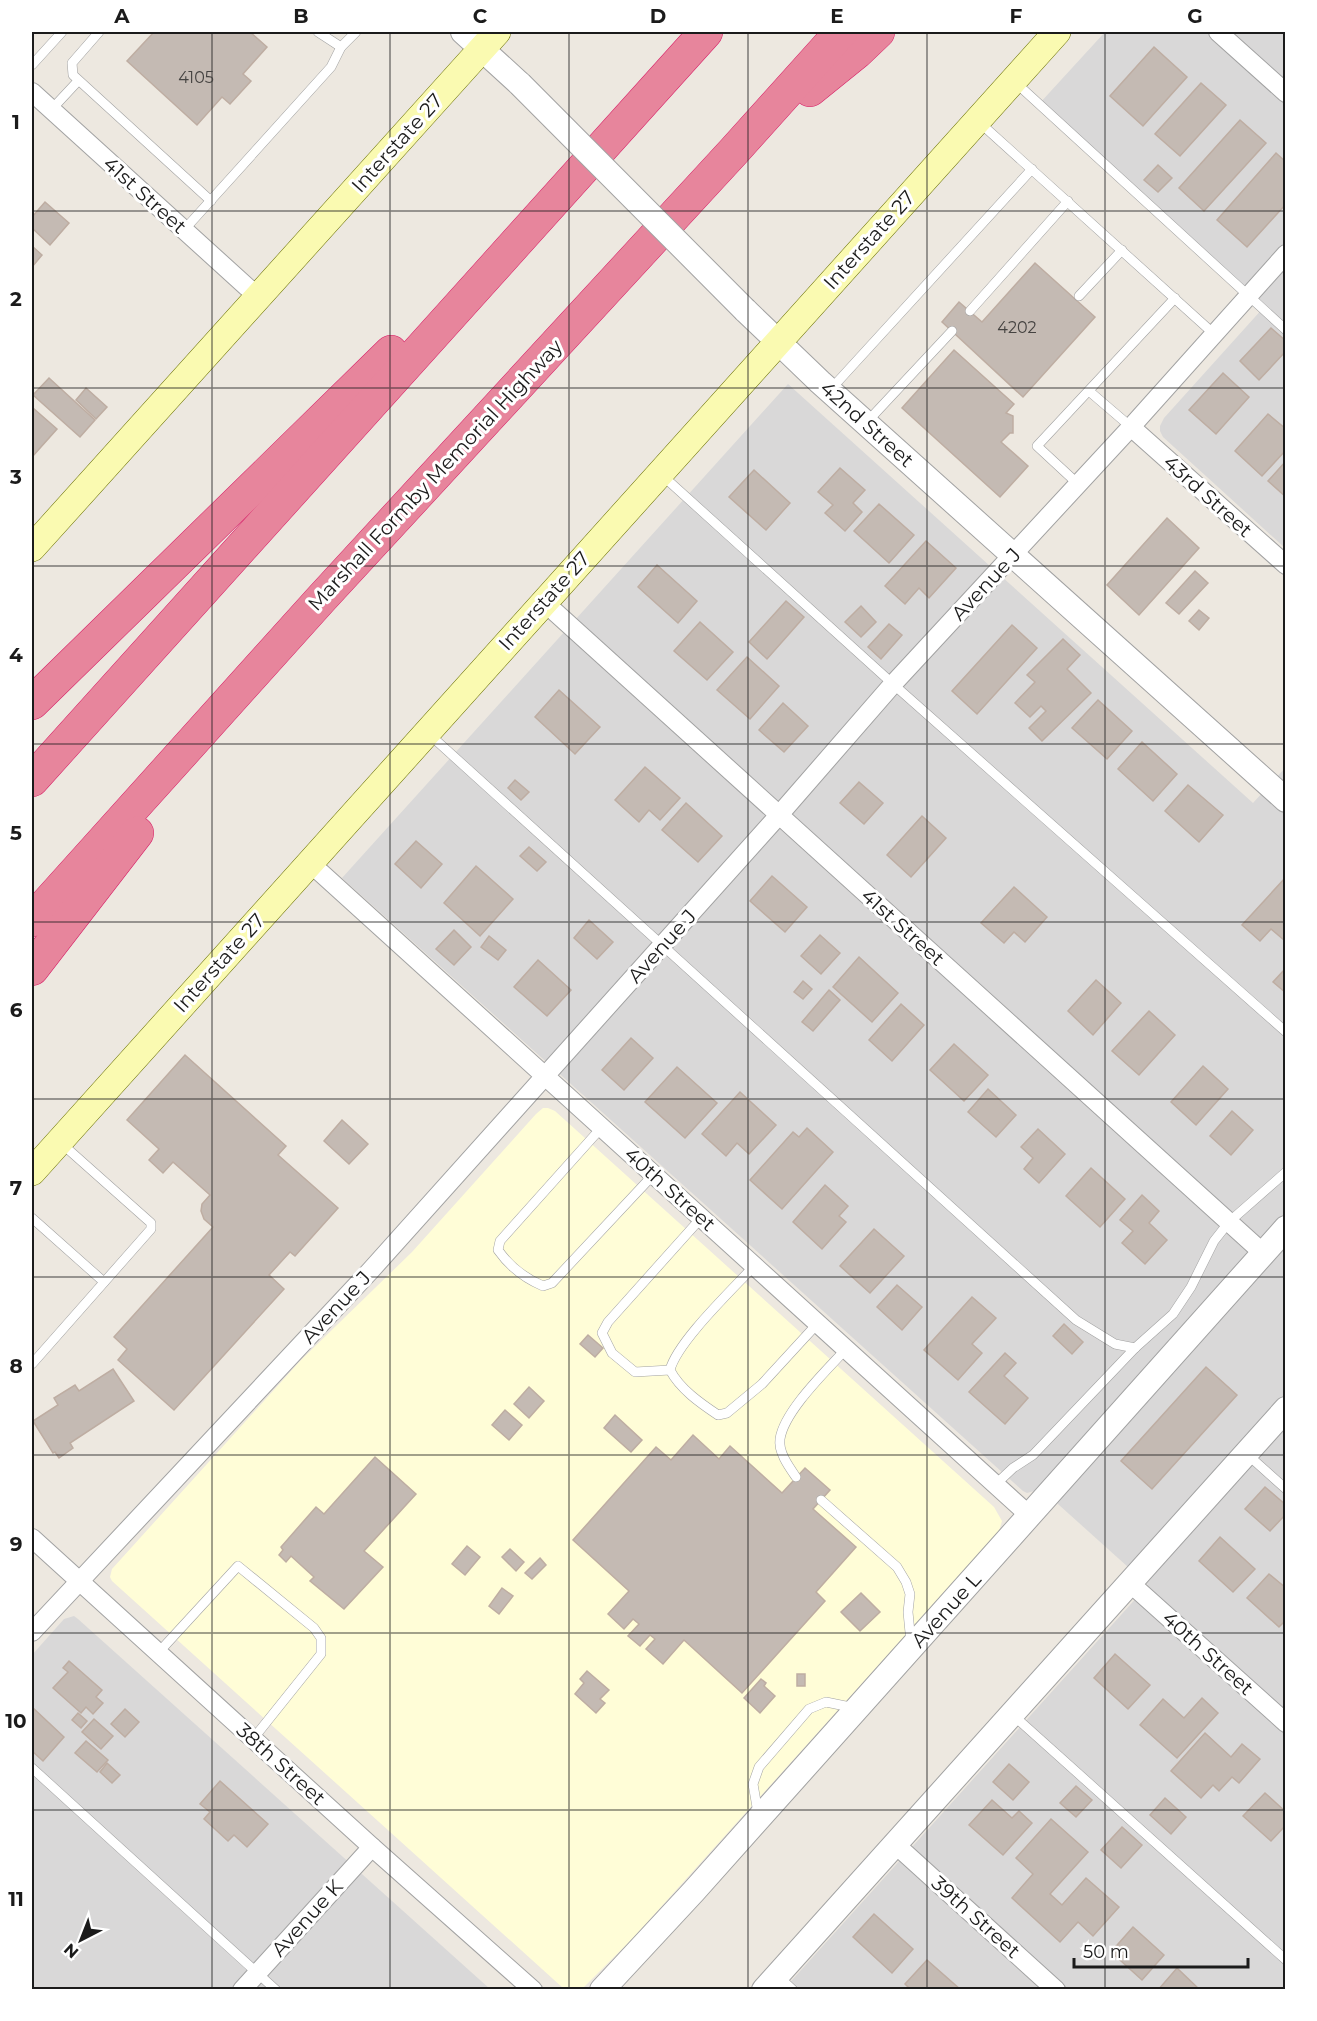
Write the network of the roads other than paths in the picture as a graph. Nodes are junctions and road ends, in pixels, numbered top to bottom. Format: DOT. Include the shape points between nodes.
graph roads {
  1 [pos="62,32"];
  2 [pos="99,32"];
  3 [pos="318,32"];
  4 [pos="356,32"];
  5 [pos="700,32"];
  6 [pos="706,32"];
  7 [pos="841,32"];
  8 [pos="878,32"];
  9 [pos="1057,32"];
  10 [pos="1218,32"];
  11 [pos="481,37"];
  12 [pos="341,47"];
  13 [pos="32,65"];
  14 [pos="663,78"];
  15 [pos="1013,80"];
  16 [pos="78,81"];
  17 [pos="32,92"];
  18 [pos="1286,93"];
  19 [pos="51,110"];
  20 [pos="977,121"];
  21 [pos="734,151"];
  22 [pos="1032,169"];
  23 [pos="561,192"];
  24 [pos="211,201"];
  25 [pos="1068,201"];
  26 [pos="184,230"];
  27 [pos="1122,250"];
  28 [pos="1286,254"];
  29 [pos="1248,296"];
  30 [pos="258,297"];
  31 [pos="1080,297"];
  32 [pos="1175,298"];
  33 [pos="970,311"];
  34 [pos="1286,330"];
  35 [pos="952,331"];
  36 [pos="1214,334"];
  37 [pos="778,341"];
  38 [pos="830,391"];
  39 [pos="1089,391"];
  40 [pos="866,423"];
  41 [pos="1131,427"];
  42 [pos="659,472"];
  43 [pos="1078,484"];
  44 [pos="32,548"];
  45 [pos="1013,556"];
  46 [pos="1286,565"];
  47 [pos="321,599"];
  48 [pos="544,602"];
  49 [pos="893,684"];
  50 [pos="32,703"];
  51 [pos="426,731"];
  52 [pos="32,780"];
  53 [pos="1286,800"];
  54 [pos="779,815"];
  55 [pos="309,862"];
  56 [pos="32,920"];
  57 [pos="662,946"];
  58 [pos="32,969"];
  59 [pos="1286,1032"];
  60 [pos="546,1076"];
  61 [pos="602,1127"];
  62 [pos="59,1141"];
  63 [pos="32,1172"];
  64 [pos="1286,1172"];
  65 [pos="654,1174"];
  66 [pos="32,1218"];
  67 [pos="702,1218"];
  68 [pos="1229,1222"];
  69 [pos="1286,1228"];
  70 [pos="1263,1253"];
  71 [pos="755,1266"];
  72 [pos="104,1282"];
  73 [pos="818,1323"];
  74 [pos="1135,1348"];
  75 [pos="846,1349"];
  76 [pos="32,1364"];
  77 [pos="670,1370"];
  78 [pos="1286,1409"];
  79 [pos="1246,1453"];
  80 [pos="796,1478"];
  81 [pos="996,1485"];
  82 [pos="1286,1489"];
  83 [pos="821,1500"];
  84 [pos="1030,1516"];
  85 [pos="32,1538"];
  86 [pos="79,1581"];
  87 [pos="1130,1583"];
  88 [pos="32,1632"];
  89 [pos="912,1648"];
  90 [pos="158,1653"];
  91 [pos="857,1708"];
  92 [pos="1011,1713"];
  93 [pos="1286,1723"];
  94 [pos="253,1739"];
  95 [pos="32,1768"];
  96 [pos="759,1819"];
  97 [pos="895,1844"];
  98 [pos="372,1847"];
  99 [pos="1286,1960"];
  100 [pos="257,1972"];
  101 [pos="778,1985"];
  102 [pos="242,1989"];
  103 [pos="276,1989"];
  104 [pos="533,1989"];
  105 [pos="602,1989"];
  106 [pos="1056,1989"];
  1 -- 13 [label="lane"];
  2 -- 16 [label="lane" via="72,63"];
  3 -- 12 [label="lane"];
  4 -- 12 [label="lane"];
  5 -- 14 [label="highway"];
  6 -- 14 [label="highway"];
  7 -- 21 [label="highway, Marshall Formby Memorial Highway"];
  8 -- 21 [label="highway"];
  9 -- 15 [label="main road, Interstate 27"];
  10 -- 18 [label="street"];
  11 -- 30 [label="main road, Interstate 27"];
  11 -- 37 [label="street, 42nd Street, bridge" via="520,84"];
  12 -- 24 [label="lane" via="331,68"];
  14 -- 23 [label="highway"];
  15 -- 20 [label="main road, Interstate 27"];
  15 -- 29 [label="lane"];
  16 -- 19 [label="lane"];
  16 -- 24 [label="lane"];
  17 -- 19 [label="street, 41st Street"];
  19 -- 26 [label="street, 41st Street"];
  20 -- 22 [label="lane"];
  20 -- 37 [label="main road, Interstate 27"];
  21 -- 47 [label="highway, Marshall Formby Memorial Highway"];
  22 -- 25 [label="lane"];
  22 -- 38 [label="lane"];
  23 -- 50 [label="highway"];
  23 -- 52 [label="highway"];
  24 -- 26 [label="lane"];
  25 -- 27 [label="lane"];
  25 -- 33 [label="lane"];
  26 -- 30 [label="street, 41st Street"];
  27 -- 31 [label="lane"];
  27 -- 32 [label="lane"];
  28 -- 29 [label="street, Avenue J"];
  29 -- 34 [label="lane"];
  29 -- 36 [label="street, Avenue J"];
  30 -- 44 [label="main road, Interstate 27"];
  32 -- 36 [label="lane"];
  32 -- 39 [label="lane"];
  35 -- 40 [label="lane"];
  36 -- 41 [label="street, Avenue J"];
  37 -- 38 [label="street, 42nd Street"];
  37 -- 42 [label="main road, Interstate 27"];
  38 -- 40 [label="street, 42nd Street"];
  39 -- 41 [label="lane"];
  39 -- 43 [label="lane" via="1037,446"];
  40 -- 45 [label="street, 42nd Street"];
  41 -- 43 [label="street, Avenue J"];
  41 -- 46 [label="street, 43rd Street"];
  42 -- 48 [label="main road, Interstate 27"];
  42 -- 49 [label="lane"];
  43 -- 45 [label="street, Avenue J"];
  45 -- 49 [label="street, Avenue J"];
  45 -- 53 [label="street, 42nd Street"];
  47 -- 56 [label="highway, Marshall Formby Memorial Highway"];
  47 -- 58 [label="highway"];
  48 -- 51 [label="main road, Interstate 27"];
  48 -- 54 [label="street, 41st Street"];
  49 -- 54 [label="street, Avenue J"];
  49 -- 59 [label="lane"];
  51 -- 55 [label="main road, Interstate 27"];
  51 -- 57 [label="lane"];
  54 -- 57 [label="street, Avenue J"];
  54 -- 68 [label="street, 41st Street"];
  55 -- 60 [label="street, 40th Street"];
  55 -- 62 [label="main road, Interstate 27"];
  57 -- 60 [label="street, Avenue J"];
  57 -- 74 [label="lane" via="1076,1320 1115,1344"];
  60 -- 61 [label="street, 40th Street"];
  60 -- 86 [label="street, Avenue J" via="371,1270"];
  61 -- 65 [label="street, 40th Street"];
  61 -- 65 [label="lane" via="500,1241 498,1250 527,1280 543,1286 552,1283"];
  62 -- 63 [label="main road, Interstate 27"];
  62 -- 72 [label="lane" via="151,1223 148,1232"];
  64 -- 68 [label="lane"];
  65 -- 67 [label="street, 40th Street"];
  66 -- 72 [label="lane"];
  67 -- 71 [label="street, 40th Street"];
  67 -- 77 [label="lane" via="602,1333 612,1353 635,1372"];
  68 -- 70 [label="street, 41st Street"];
  68 -- 74 [label="lane" via="1214,1240 1173,1314"];
  69 -- 70 [label="street, Avenue L"];
  70 -- 84 [label="street, Avenue L"];
  71 -- 73 [label="street, 40th Street"];
  71 -- 77 [label="lane" via="673,1359"];
  72 -- 76 [label="lane"];
  73 -- 75 [label="street, 40th Street"];
  73 -- 77 [label="lane" via="762,1384 728,1413 718,1414 698,1401"];
  74 -- 81 [label="lane" via="1033,1455"];
  75 -- 80 [label="lane" via="785,1424 779,1441"];
  75 -- 81 [label="street, 40th Street"];
  78 -- 79 [label="street"];
  79 -- 82 [label="lane"];
  79 -- 87 [label="street"];
  81 -- 84 [label="street, 40th Street"];
  83 -- 89 [label="lane" via="897,1567 910,1594"];
  84 -- 89 [label="street, Avenue L"];
  85 -- 86 [label="street, 38th Street"];
  86 -- 88 [label="street, Avenue J"];
  86 -- 90 [label="street, 38th Street"];
  87 -- 92 [label="street"];
  87 -- 93 [label="street, 40th Street"];
  89 -- 91 [label="street, Avenue L"];
  90 -- 94 [label="street, 38th Street"];
  90 -- 94 [label="lane" via="238,1566 314,1628 321,1638 321,1654"];
  91 -- 96 [label="street, Avenue L"];
  91 -- 96 [label="lane" via="826,1702 809,1709 759,1767 753,1784"];
  92 -- 97 [label="street"];
  92 -- 99 [label="lane"];
  94 -- 98 [label="street, 38th Street"];
  95 -- 100 [label="lane"];
  96 -- 105 [label="street, Avenue L"];
  97 -- 101 [label="street"];
  97 -- 106 [label="street, 39th Street"];
  98 -- 100 [label="street, Avenue K"];
  98 -- 104 [label="street, 38th Street"];
  100 -- 102 [label="street, Avenue K"];
  100 -- 103 [label="lane"];
}
